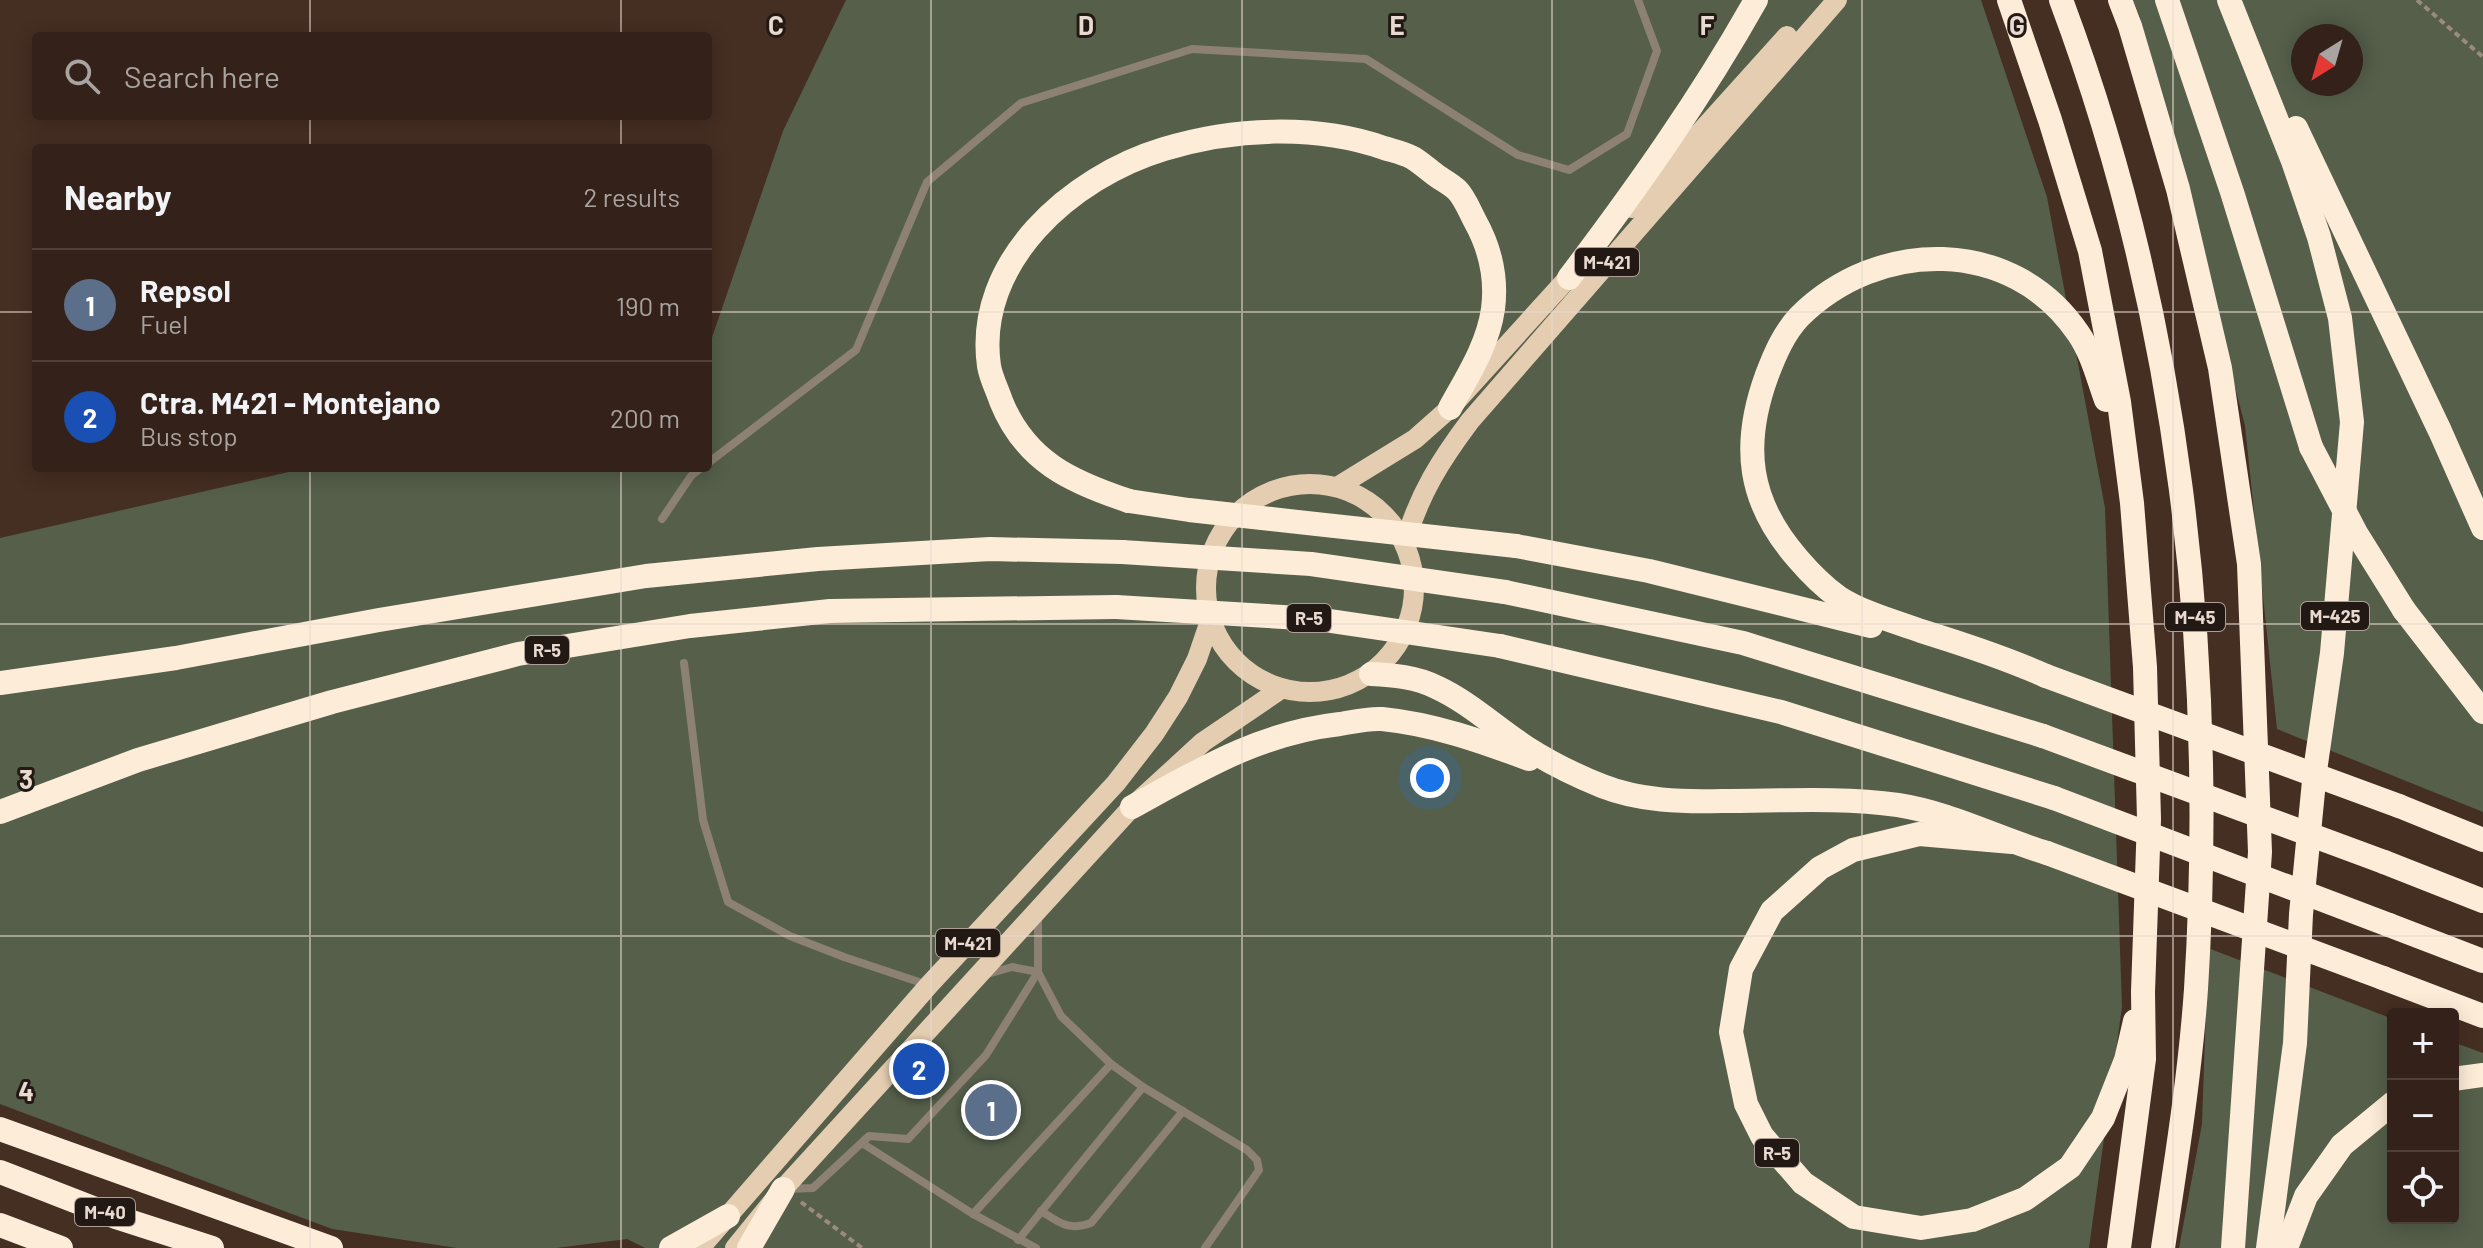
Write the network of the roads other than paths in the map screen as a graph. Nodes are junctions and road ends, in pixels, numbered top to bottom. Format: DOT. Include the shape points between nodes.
graph roads {
  1 [pos="1638,0"];
  2 [pos="1756,0"];
  3 [pos="1819,0"];
  4 [pos="1837,0"];
  5 [pos="2009,0"];
  6 [pos="2061,0"];
  7 [pos="2120,0"];
  8 [pos="2167,0"];
  9 [pos="2232,0"];
  10 [pos="1569,278"];
  11 [pos="1450,408"];
  12 [pos="712,460"];
  13 [pos="696,472"];
  14 [pos="1337,487"];
  15 [pos="2132,503"];
  16 [pos="662,519"];
  17 [pos="2483,528"];
  18 [pos="1405,542"];
  19 [pos="1210,621"];
  20 [pos="684,663"];
  21 [pos="1371,674"];
  22 [pos="2046,676"];
  23 [pos="0,683"];
  24 [pos="1281,689"];
  25 [pos="2483,712"];
  26 [pos="1603,786"];
  27 [pos="1132,807"];
  28 [pos="0,812"];
  29 [pos="2483,840"];
  30 [pos="2012,842"];
  31 [pos="2483,901"];
  32 [pos="1038,906"];
  33 [pos="2483,961"];
  34 [pos="1038,972"];
  35 [pos="974,978"];
  36 [pos="929,985"];
  37 [pos="2143,992"];
  38 [pos="2483,1016"];
  39 [pos="1111,1064"];
  40 [pos="2483,1075"];
  41 [pos="2459,1078"];
  42 [pos="1143,1087"];
  43 [pos="2387,1108"];
  44 [pos="1183,1111"];
  45 [pos="0,1129"];
  46 [pos="862,1143"];
  47 [pos="0,1172"];
  48 [pos="783,1189"];
  49 [pos="1041,1211"];
  50 [pos="973,1214"];
  51 [pos="728,1216"];
  52 [pos="0,1225"];
  53 [pos="1018,1240"];
  54 [pos="61,1248"];
  55 [pos="212,1248"];
  56 [pos="331,1248"];
  57 [pos="671,1248"];
  58 [pos="700,1248"];
  59 [pos="735,1248"];
  60 [pos="749,1248"];
  61 [pos="1036,1248"];
  62 [pos="1205,1248"];
  63 [pos="2119,1248"];
  64 [pos="2163,1248"];
  65 [pos="2233,1248"];
  66 [pos="2268,1248"];
  67 [pos="2286,1248"];
  1 -- 12 [label="lane" via="1657,51 1627,134 1569,170 1518,155 1366,59 1192,49 1021,103 927,182 856,350"];
  2 -- 10 [label="highway" via="1673,137"];
  3 -- 10 [label="main road, M-421"];
  4 -- 18 [label="main road, M-421" via="1470,421 1424,489"];
  5 -- 15 [label="highway, M-45" via="2090,251"];
  6 -- 64 [label="highway, M-45" via="2129,222 2167,386 2194,593 2201,779 2196,990"];
  7 -- 65 [label="highway, M-45" via="2178,189 2220,368 2249,564 2260,852"];
  8 -- 25 [label="highway, bridge" via="2311,447 2404,610"];
  9 -- 17 [label="highway, M-425"];
  9 -- 66 [label="highway, M-425" via="2319,237 2340,318 2352,422 2301,914 2295,1043"];
  10 -- 11 [label="main road, M-421"];
  11 -- 14 [label="main road, M-421" via="1415,439"];
  11 -- 22 [label="highway, bridge" via="1483,346 1493,310 1494,273 1483,235 1458,191 1411,157 1366,141 1315,132 1233,135 1163,149 1112,172 1035,228 992,301 986,344 991,374 1013,426 1037,455 1085,486 1129,501 1516,546 1649,571 1827,613"];
  13 -- 16 [label="lane"];
  14 -- 18 [label="main road, M-421" via="1385,517"];
  14 -- 19 [label="main road, M-421" via="1312,482 1271,490 1232,520 1212,553 1206,592"];
  15 -- 22 [label="highway" via="2111,417 2079,334 2060,311 2006,273 1953,258 1900,261 1849,279 1820,298 1777,349 1757,403 1751,455 1766,514 1787,547 1811,575 1868,613"];
  15 -- 37 [label="highway, M-45" via="2145,667 2149,819"];
  18 -- 21 [label="main road, M-421" via="1413,573 1412,611 1398,646"];
  19 -- 24 [label="main road, M-421" via="1231,656 1255,677"];
  19 -- 36 [label="main road, M-421" via="1197,659 1154,734 1116,783"];
  20 -- 36 [label="lane" via="703,820 728,902 790,936"];
  21 -- 24 [label="main road, M-421" via="1328,692"];
  21 -- 26 [label="highway, R-5" via="1435,686 1528,749"];
  22 -- 29 [label="highway, bridge"];
  23 -- 31 [label="highway, bridge" via="176,658 646,576 818,559 990,549 1311,564 1505,592 1743,643 2043,736"];
  24 -- 27 [label="main road, M-421" via="1203,742"];
  26 -- 27 [label="highway, R-5" via="1456,732 1379,719 1305,728 1257,742"];
  26 -- 30 [label="highway, R-5" via="1679,802 1898,805 1962,821"];
  27 -- 32 [label="main road, M-421"];
  28 -- 33 [label="highway, R-5, bridge" via="138,760 332,702 518,654 690,626 830,611 1116,607 1317,619 1500,646 1781,712 2054,798"];
  30 -- 37 [label="highway, R-5" via="1919,834 1853,850 1820,868 1772,911 1741,969 1731,1032 1746,1104 1762,1136 1803,1183 1854,1217 1921,1228 1972,1220 2025,1199 2070,1167 2103,1118 2126,1060"];
  30 -- 38 [label="highway, R-5, bridge"];
  32 -- 34 [label="lane"];
  32 -- 35 [label="main road, M-421"];
  34 -- 35 [label="lane" via="1012,967"];
  34 -- 39 [label="lane" via="1061,1016"];
  34 -- 46 [label="lane" via="986,1055 908,1139 869,1136"];
  35 -- 48 [label="main road, M-421"];
  36 -- 51 [label="main road, M-421"];
  37 -- 63 [label="highway, M-45" via="2144,1059"];
  39 -- 42 [label="lane"];
  39 -- 50 [label="lane"];
  40 -- 41 [label="highway"];
  42 -- 44 [label="lane"];
  42 -- 49 [label="lane"];
  43 -- 67 [label="highway" via="2342,1145 2306,1196"];
  44 -- 49 [label="lane" via="1091,1223 1063,1225"];
  44 -- 62 [label="lane" via="1247,1150 1259,1170"];
  45 -- 56 [label="highway"];
  46 -- 48 [label="lane" via="813,1188"];
  46 -- 50 [label="lane"];
  47 -- 55 [label="highway, M-40"];
  48 -- 59 [label="main road, M-421"];
  48 -- 60 [label="highway"];
  49 -- 53 [label="lane"];
  50 -- 53 [label="lane"];
  51 -- 57 [label="highway"];
  51 -- 58 [label="main road, M-421"];
  52 -- 54 [label="highway, M-40"];
  53 -- 61 [label="lane"];
}
